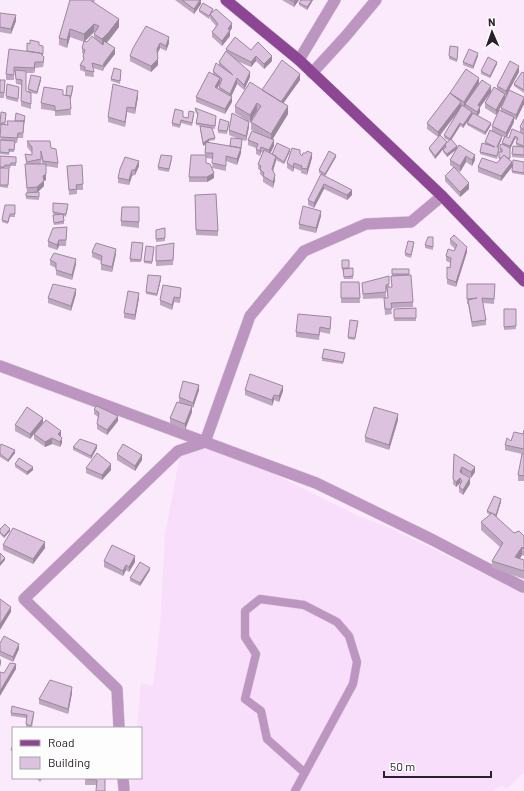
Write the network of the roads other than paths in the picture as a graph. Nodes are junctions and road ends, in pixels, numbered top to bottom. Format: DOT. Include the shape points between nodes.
graph roads {
  1 [pos="226,0"];
  2 [pos="335,0"];
  3 [pos="376,0"];
  4 [pos="299,60"];
  5 [pos="312,72"];
  6 [pos="442,196"];
  7 [pos="524,281"];
  8 [pos="0,366"];
  9 [pos="205,442"];
  10 [pos="523,587"];
  11 [pos="120,727"];
  12 [pos="305,773"];
  13 [pos="296,791"];
  1 -- 4 [label="main road"];
  2 -- 4 [label="street"];
  3 -- 5 [label="street"];
  4 -- 5 [label="main road"];
  5 -- 6 [label="main road"];
  6 -- 7 [label="main road"];
  6 -- 9 [label="street" via="411,222 366,224 304,251 250,316"];
  8 -- 9 [label="street"];
  9 -- 10 [label="street" via="316,483"];
  9 -- 11 [label="street" via="178,451 24,599 117,689"];
  12 -- 12 [label="lane" via="353,684 357,662 349,636 337,622 304,605 260,599 245,611 245,637 256,654 245,699 261,711 266,739"];
  12 -- 13 [label="lane"];
}
